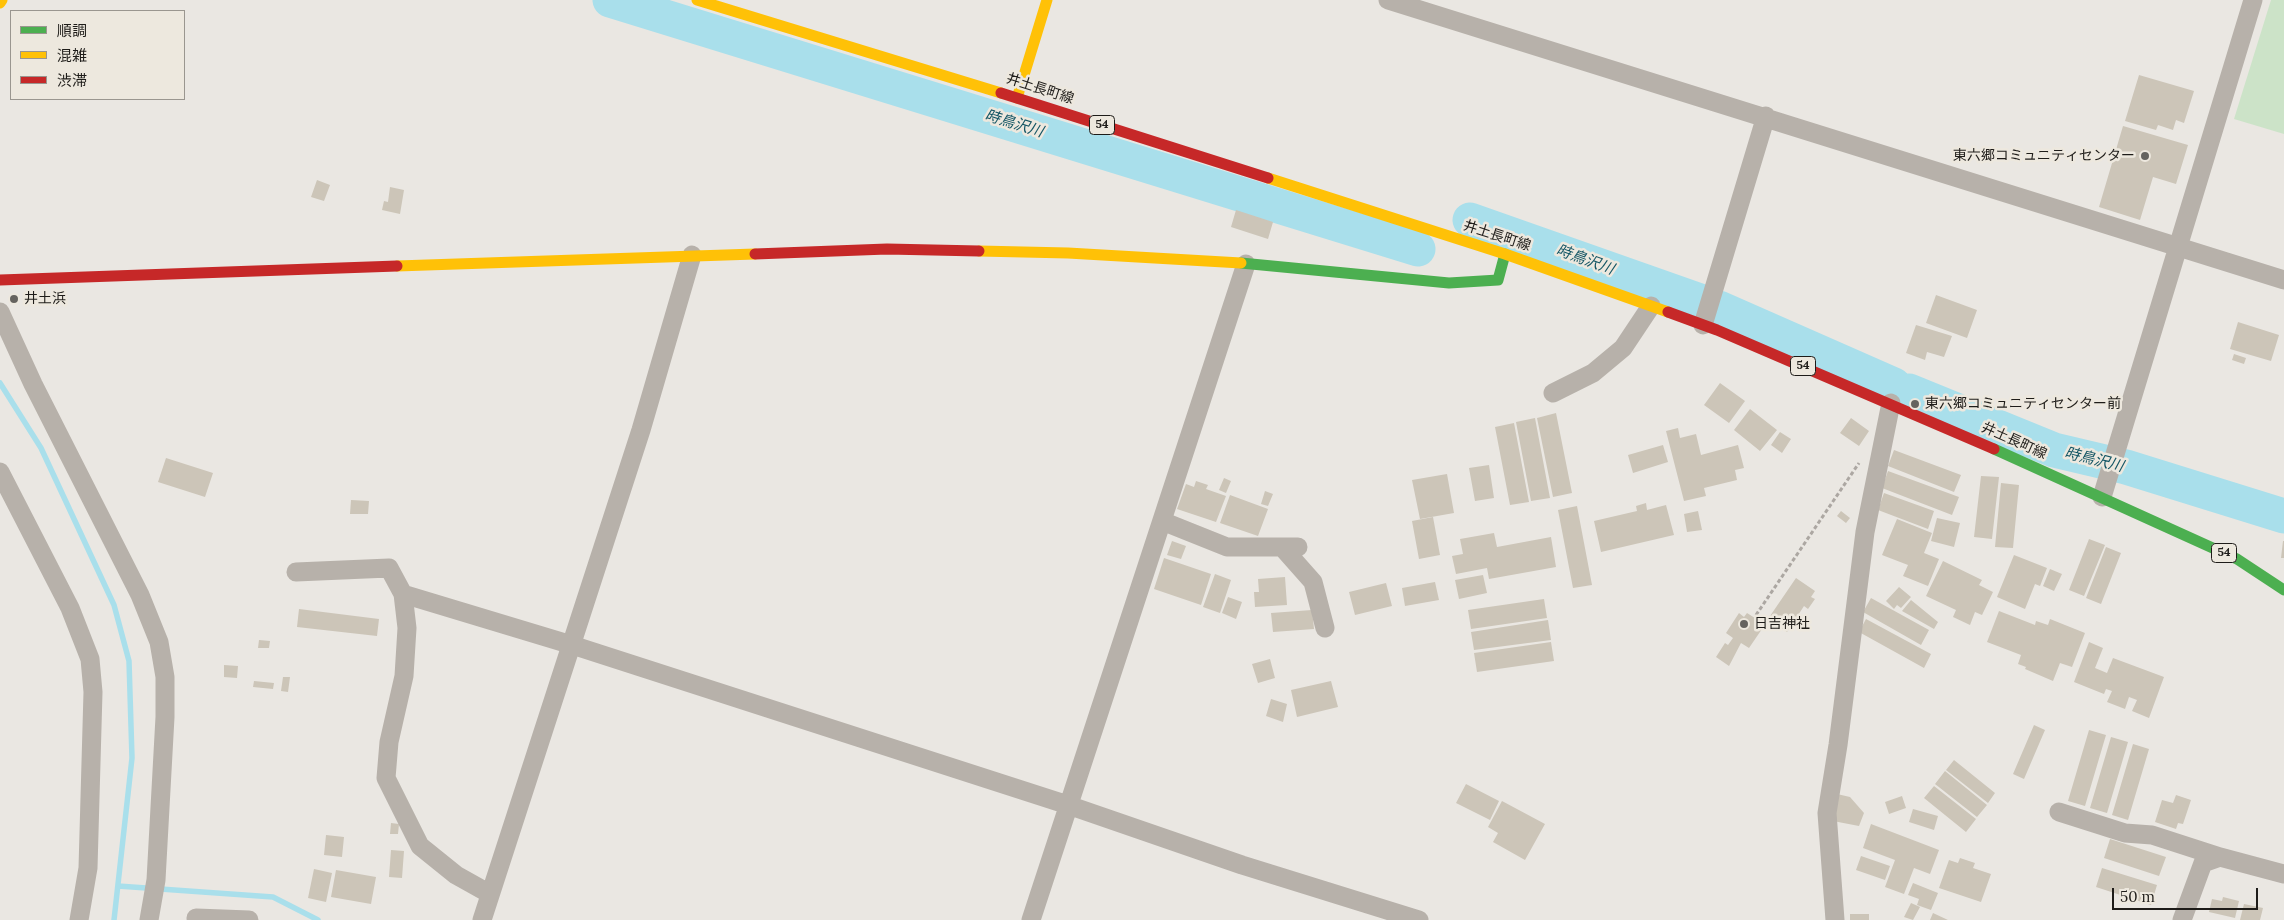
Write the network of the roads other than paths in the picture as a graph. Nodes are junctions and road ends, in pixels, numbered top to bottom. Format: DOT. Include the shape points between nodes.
graph roads {
  1 [pos="698,0"];
  2 [pos="1047,0"];
  3 [pos="1388,0"];
  4 [pos="2253,0"];
  5 [pos="1017,98"];
  6 [pos="1766,116"];
  7 [pos="2178,249"];
  8 [pos="692,254"];
  9 [pos="1505,254"];
  10 [pos="1246,264"];
  11 [pos="0,280"];
  12 [pos="2284,280"];
  13 [pos="1651,306"];
  14 [pos="0,312"];
  15 [pos="1703,325"];
  16 [pos="1553,393"];
  17 [pos="1891,402"];
  18 [pos="0,472"];
  19 [pos="2102,497"];
  20 [pos="1162,520"];
  21 [pos="296,572"];
  22 [pos="2284,590"];
  23 [pos="403,594"];
  24 [pos="1325,628"];
  25 [pos="572,645"];
  26 [pos="1068,805"];
  27 [pos="2059,812"];
  28 [pos="2220,857"];
  29 [pos="2284,874"];
  30 [pos="490,894"];
  31 [pos="196,918"];
  32 [pos="79,920"];
  33 [pos="150,920"];
  34 [pos="249,920"];
  35 [pos="482,920"];
  36 [pos="1031,920"];
  37 [pos="1419,920"];
  38 [pos="1835,920"];
  39 [pos="2182,920"];
  1 -- 5 [label="main road, 井土長町線 / 54"];
  2 -- 5 [label="main road"];
  3 -- 6 [label="street"];
  4 -- 7 [label="street"];
  5 -- 9 [label="main road, 井土長町線 / 54"];
  6 -- 7 [label="street"];
  6 -- 15 [label="street"];
  7 -- 12 [label="street"];
  7 -- 19 [label="street"];
  8 -- 10 [label="main road" via="897,250 1068,253"];
  8 -- 11 [label="main road"];
  8 -- 25 [label="street" via="641,430"];
  9 -- 10 [label="main road" via="1498,280 1449,283"];
  9 -- 13 [label="main road, 井土長町線 / 54"];
  10 -- 20 [label="street"];
  13 -- 15 [label="main road, 井土長町線 / 54"];
  13 -- 16 [label="street" via="1623,348 1594,373"];
  14 -- 33 [label="street" via="140,595 159,642 165,700 155,888"];
  15 -- 17 [label="main road, 井土長町線 / 54"];
  17 -- 19 [label="main road, 井土長町線 / 54"];
  17 -- 38 [label="street" via="1865,532 1827,812"];
  18 -- 32 [label="street" via="70,608 90,658 93,692 88,868"];
  19 -- 22 [label="main road, 井土長町線 / 54" via="2237,559"];
  20 -- 24 [label="street" via="1227,547 1290,547 1313,582"];
  20 -- 26 [label="street"];
  21 -- 23 [label="street" via="389,568"];
  23 -- 25 [label="street"];
  23 -- 30 [label="street" via="407,628 404,676 386,778 420,846 456,875"];
  25 -- 26 [label="street"];
  25 -- 30 [label="street"];
  26 -- 36 [label="street"];
  26 -- 37 [label="street" via="1242,865"];
  27 -- 28 [label="street" via="2125,833 2152,835"];
  28 -- 29 [label="street"];
  28 -- 39 [label="street" via="2203,863"];
  30 -- 35 [label="street"];
  31 -- 34 [label="street"];
}
